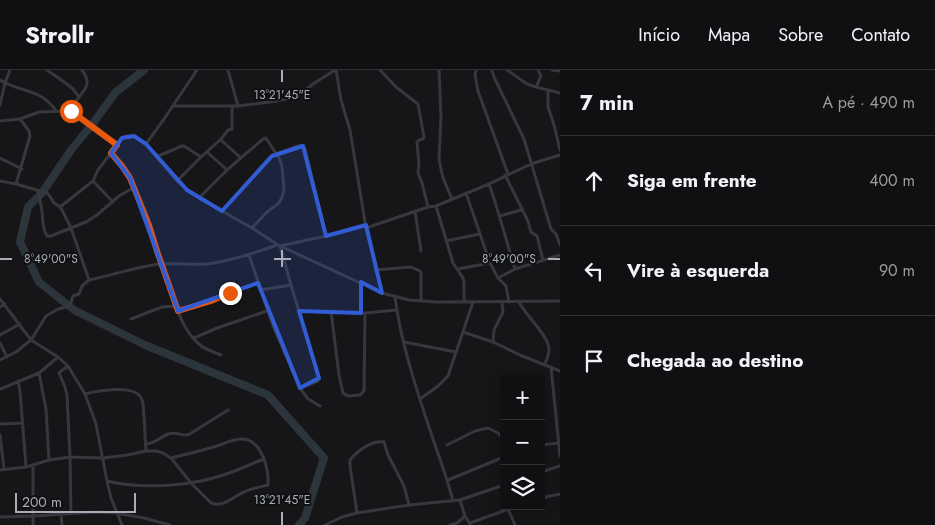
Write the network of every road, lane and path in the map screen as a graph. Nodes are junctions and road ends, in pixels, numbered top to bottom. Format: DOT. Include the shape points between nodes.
graph roads {
  1 [pos="10,70"];
  2 [pos="46,70"];
  3 [pos="82,70"];
  4 [pos="197,70"];
  5 [pos="228,70"];
  6 [pos="336,70"];
  7 [pos="380,70"];
  8 [pos="439,70"];
  9 [pos="476,70"];
  10 [pos="492,70"];
  11 [pos="509,70"];
  12 [pos="538,70"];
  13 [pos="552,70"];
  14 [pos="560,71"];
  15 [pos="0,80"];
  16 [pos="5,83"];
  17 [pos="536,87"];
  18 [pos="548,90"];
  19 [pos="560,93"];
  20 [pos="79,97"];
  21 [pos="0,106"];
  22 [pos="173,106"];
  23 [pos="232,106"];
  24 [pos="238,106"];
  25 [pos="56,111"];
  26 [pos="74,113"];
  27 [pos="20,119"];
  28 [pos="0,121"];
  29 [pos="221,139"];
  30 [pos="146,144"];
  31 [pos="117,145"];
  32 [pos="560,150"];
  33 [pos="206,152"];
  34 [pos="111,153"];
  35 [pos="276,154"];
  36 [pos="560,155"];
  37 [pos="156,157"];
  38 [pos="201,157"];
  39 [pos="0,158"];
  40 [pos="241,158"];
  41 [pos="531,164"];
  42 [pos="22,169"];
  43 [pos="227,170"];
  44 [pos="507,174"];
  45 [pos="0,181"];
  46 [pos="94,181"];
  47 [pos="177,181"];
  48 [pos="16,184"];
  49 [pos="489,184"];
  50 [pos="133,188"];
  51 [pos="38,190"];
  52 [pos="466,193"];
  53 [pos="199,198"];
  54 [pos="452,199"];
  55 [pos="113,202"];
  56 [pos="436,206"];
  57 [pos="60,207"];
  58 [pos="428,207"];
  59 [pos="522,210"];
  60 [pos="222,211"];
  61 [pos="415,211"];
  62 [pos="500,216"];
  63 [pos="366,227"];
  64 [pos="70,228"];
  65 [pos="252,228"];
  66 [pos="480,234"];
  67 [pos="326,236"];
  68 [pos="446,241"];
  69 [pos="279,245"];
  70 [pos="560,245"];
  71 [pos="421,251"];
  72 [pos="249,255"];
  73 [pos="560,255"];
  74 [pos="543,260"];
  75 [pos="490,263"];
  76 [pos="162,264"];
  77 [pos="458,269"];
  78 [pos="515,269"];
  79 [pos="376,270"];
  80 [pos="498,278"];
  81 [pos="89,280"];
  82 [pos="361,282"];
  83 [pos="258,283"];
  84 [pos="291,286"];
  85 [pos="260,290"];
  86 [pos="382,293"];
  87 [pos="395,297"];
  88 [pos="0,299"];
  89 [pos="421,301"];
  90 [pos="560,301"];
  91 [pos="464,302"];
  92 [pos="473,302"];
  93 [pos="502,302"];
  94 [pos="509,302"];
  95 [pos="519,302"];
  96 [pos="4,304"];
  97 [pos="176,306"];
  98 [pos="0,308"];
  99 [pos="396,310"];
  100 [pos="178,311"];
  101 [pos="267,311"];
  102 [pos="299,311"];
  103 [pos="331,311"];
  104 [pos="363,313"];
  105 [pos="131,319"];
  106 [pos="20,324"];
  107 [pos="463,332"];
  108 [pos="0,336"];
  109 [pos="194,338"];
  110 [pos="31,340"];
  111 [pos="404,342"];
  112 [pos="493,342"];
  113 [pos="0,343"];
  114 [pos="456,352"];
  115 [pos="221,355"];
  116 [pos="7,357"];
  117 [pos="58,357"];
  118 [pos="0,360"];
  119 [pos="544,365"];
  120 [pos="68,366"];
  121 [pos="551,367"];
  122 [pos="560,370"];
  123 [pos="39,373"];
  124 [pos="18,381"];
  125 [pos="300,388"];
  126 [pos="0,389"];
  127 [pos="85,394"];
  128 [pos="420,399"];
  129 [pos="320,406"];
  130 [pos="228,410"];
  131 [pos="22,423"];
  132 [pos="0,424"];
  133 [pos="0,435"];
  134 [pos="500,435"];
  135 [pos="559,443"];
  136 [pos="146,444"];
  137 [pos="447,445"];
  138 [pos="545,445"];
  139 [pos="146,451"];
  140 [pos="560,456"];
  141 [pos="70,457"];
  142 [pos="103,458"];
  143 [pos="171,458"];
  144 [pos="264,459"];
  145 [pos="500,459"];
  146 [pos="50,460"];
  147 [pos="33,465"];
  148 [pos="560,466"];
  149 [pos="26,467"];
  150 [pos="2,470"];
  151 [pos="545,471"];
  152 [pos="448,480"];
  153 [pos="107,481"];
  154 [pos="191,483"];
  155 [pos="500,486"];
  156 [pos="560,494"];
  157 [pos="545,497"];
  158 [pos="460,500"];
  159 [pos="453,501"];
  160 [pos="409,505"];
  161 [pos="505,510"];
  162 [pos="508,510"];
  163 [pos="116,512"];
  164 [pos="357,513"];
  165 [pos="61,514"];
  166 [pos="71,514"];
  167 [pos="33,516"];
  168 [pos="465,516"];
  169 [pos="0,517"];
  170 [pos="470,524"];
  171 [pos="33,525"];
  172 [pos="62,525"];
  173 [pos="122,525"];
  174 [pos="170,525"];
  175 [pos="325,525"];
  176 [pos="450,525"];
  177 [pos="515,525"];
  1 -- 16 [label="street"];
  2 -- 20 [label="street"];
  3 -- 20 [label="street" via="87,77 87,86"];
  4 -- 22 [label="street"];
  5 -- 24 [label="street"];
  6 -- 24 [label="street" via="294,97"];
  6 -- 63 [label="street"];
  7 -- 58 [label="street" via="418,104 424,137 417,142 418,173"];
  8 -- 54 [label="street" via="439,160"];
  9 -- 44 [label="street" via="478,91"];
  10 -- 41 [label="street" via="524,139"];
  11 -- 17 [label="street"];
  12 -- 17 [label="street" via="541,76"];
  13 -- 14 [label="street"];
  15 -- 16 [label="street"];
  16 -- 21 [label="street"];
  16 -- 25 [label="street" via="46,99"];
  17 -- 18 [label="street"];
  18 -- 19 [label="street"];
  18 -- 32 [label="street" via="548,107"];
  20 -- 26 [label="street" via="74,104"];
  22 -- 23 [label="street"];
  22 -- 30 [label="street"];
  23 -- 24 [label="street"];
  23 -- 29 [label="street" via="233,128"];
  25 -- 26 [label="street"];
  25 -- 27 [label="street" via="39,112"];
  26 -- 31 [label="street"];
  27 -- 28 [label="street"];
  27 -- 42 [label="street" via="30,131"];
  29 -- 33 [label="street"];
  29 -- 40 [label="street"];
  30 -- 31 [label="street" via="134,136 126,136"];
  30 -- 37 [label="street"];
  31 -- 34 [label="street"];
  33 -- 38 [label="street"];
  33 -- 43 [label="street"];
  34 -- 46 [label="street"];
  34 -- 50 [label="street" via="130,178"];
  35 -- 40 [label="street" via="265,138"];
  35 -- 60 [label="street"];
  35 -- 65 [label="street" via="282,166 282,197"];
  35 -- 67 [label="street" via="303,146"];
  36 -- 41 [label="street"];
  37 -- 38 [label="street" via="184,146"];
  37 -- 47 [label="street"];
  38 -- 47 [label="street"];
  39 -- 42 [label="street"];
  40 -- 43 [label="street"];
  41 -- 44 [label="street"];
  41 -- 70 [label="street" via="551,228"];
  42 -- 48 [label="street"];
  43 -- 53 [label="street"];
  44 -- 49 [label="street"];
  44 -- 59 [label="street"];
  45 -- 48 [label="street"];
  46 -- 55 [label="street"];
  46 -- 57 [label="street"];
  47 -- 53 [label="street"];
  48 -- 51 [label="street"];
  49 -- 52 [label="street"];
  49 -- 62 [label="street"];
  50 -- 55 [label="street"];
  50 -- 76 [label="street"];
  51 -- 57 [label="street" via="49,195"];
  51 -- 64 [label="street" via="46,236"];
  52 -- 54 [label="street"];
  52 -- 66 [label="street"];
  53 -- 60 [label="street"];
  54 -- 56 [label="street"];
  55 -- 64 [label="street" via="86,222"];
  56 -- 58 [label="street"];
  56 -- 68 [label="street"];
  57 -- 64 [label="street"];
  58 -- 61 [label="street"];
  59 -- 62 [label="street"];
  59 -- 74 [label="street" via="531,232 537,236"];
  60 -- 65 [label="street"];
  61 -- 63 [label="street"];
  61 -- 71 [label="street"];
  62 -- 78 [label="street"];
  63 -- 67 [label="street"];
  63 -- 79 [label="street"];
  64 -- 81 [label="street"];
  65 -- 69 [label="street"];
  66 -- 68 [label="street"];
  66 -- 75 [label="street"];
  67 -- 69 [label="street"];
  68 -- 77 [label="street"];
  69 -- 72 [label="street"];
  69 -- 82 [label="street"];
  69 -- 84 [label="street"];
  72 -- 76 [label="street" via="206,264"];
  72 -- 83 [label="street"];
  73 -- 74 [label="street"];
  74 -- 78 [label="street"];
  75 -- 77 [label="street"];
  75 -- 80 [label="street"];
  76 -- 81 [label="street"];
  76 -- 97 [label="street"];
  77 -- 91 [label="street" via="464,283"];
  78 -- 80 [label="street"];
  79 -- 86 [label="street"];
  79 -- 89 [label="street" via="411,267 420,271"];
  80 -- 94 [label="street" via="506,286"];
  81 -- 110 [label="street" via="79,294 73,296 70,306 46,316"];
  82 -- 86 [label="street"];
  82 -- 104 [label="street"];
  83 -- 85 [label="street"];
  83 -- 100 [label="street"];
  84 -- 85 [label="street"];
  84 -- 102 [label="street"];
  85 -- 101 [label="street"];
  86 -- 87 [label="street"];
  87 -- 89 [label="street"];
  87 -- 99 [label="street"];
  88 -- 96 [label="street"];
  89 -- 91 [label="street"];
  90 -- 95 [label="street"];
  91 -- 92 [label="street"];
  92 -- 93 [label="street"];
  92 -- 107 [label="street"];
  93 -- 94 [label="street"];
  93 -- 112 [label="street" via="503,312 494,330"];
  94 -- 95 [label="street"];
  95 -- 119 [label="street" via="547,342 549,349"];
  96 -- 98 [label="street"];
  96 -- 106 [label="street"];
  97 -- 100 [label="street"];
  97 -- 105 [label="street" via="162,307"];
  99 -- 104 [label="street"];
  99 -- 111 [label="street"];
  100 -- 109 [label="street"];
  101 -- 109 [label="street"];
  101 -- 125 [label="street"];
  102 -- 103 [label="street"];
  102 -- 125 [label="street" via="319,378"];
  103 -- 104 [label="street"];
  103 -- 104 [label="street" via="339,375 343,393 348,396 360,395 364,390"];
  106 -- 108 [label="street"];
  106 -- 110 [label="street"];
  107 -- 112 [label="street"];
  107 -- 114 [label="street"];
  109 -- 115 [label="street" via="201,346"];
  110 -- 116 [label="street"];
  110 -- 117 [label="street"];
  111 -- 114 [label="street"];
  111 -- 128 [label="street"];
  112 -- 119 [label="street"];
  113 -- 116 [label="street"];
  114 -- 128 [label="street" via="448,376"];
  116 -- 118 [label="street"];
  117 -- 120 [label="street"];
  117 -- 123 [label="street"];
  119 -- 121 [label="street"];
  120 -- 127 [label="street"];
  120 -- 141 [label="street" via="59,374 67,395"];
  121 -- 122 [label="street"];
  121 -- 135 [label="street"];
  123 -- 124 [label="street"];
  123 -- 146 [label="street"];
  124 -- 126 [label="street"];
  124 -- 131 [label="street"];
  125 -- 129 [label="street" via="308,399"];
  127 -- 136 [label="street" via="117,389 140,395"];
  127 -- 142 [label="street"];
  128 -- 152 [label="street"];
  130 -- 136 [label="street" via="188,435 176,432"];
  131 -- 132 [label="street"];
  131 -- 149 [label="street"];
  133 -- 150 [label="street"];
  134 -- 137 [label="street" via="488,428"];
  135 -- 138 [label="street"];
  135 -- 140 [label="street"];
  136 -- 139 [label="street"];
  139 -- 142 [label="street"];
  139 -- 143 [label="street" via="156,451"];
  141 -- 142 [label="street"];
  141 -- 146 [label="street"];
  141 -- 166 [label="street"];
  142 -- 153 [label="street"];
  143 -- 144 [label="street" via="246,439 261,451"];
  143 -- 154 [label="street"];
  144 -- 154 [label="street"];
  144 -- 154 [label="street" via="268,485 218,505 211,504"];
  145 -- 152 [label="street"];
  146 -- 147 [label="street"];
  147 -- 149 [label="street"];
  147 -- 167 [label="street"];
  148 -- 151 [label="street"];
  149 -- 150 [label="street"];
  152 -- 159 [label="street"];
  153 -- 154 [label="street" via="136,485"];
  153 -- 163 [label="street"];
  155 -- 158 [label="street"];
  156 -- 157 [label="street"];
  158 -- 159 [label="street"];
  158 -- 168 [label="street"];
  159 -- 160 [label="street"];
  160 -- 164 [label="street"];
  160 -- 164 [label="street" via="386,444 381,441 360,450 350,460"];
  161 -- 170 [label="street"];
  162 -- 177 [label="street"];
  163 -- 166 [label="street"];
  163 -- 173 [label="street"];
  163 -- 174 [label="street"];
  164 -- 175 [label="street"];
  165 -- 166 [label="street"];
  165 -- 167 [label="street"];
  165 -- 172 [label="street"];
  167 -- 169 [label="street"];
  167 -- 171 [label="street"];
  168 -- 170 [label="street"];
  168 -- 176 [label="street"];
}
